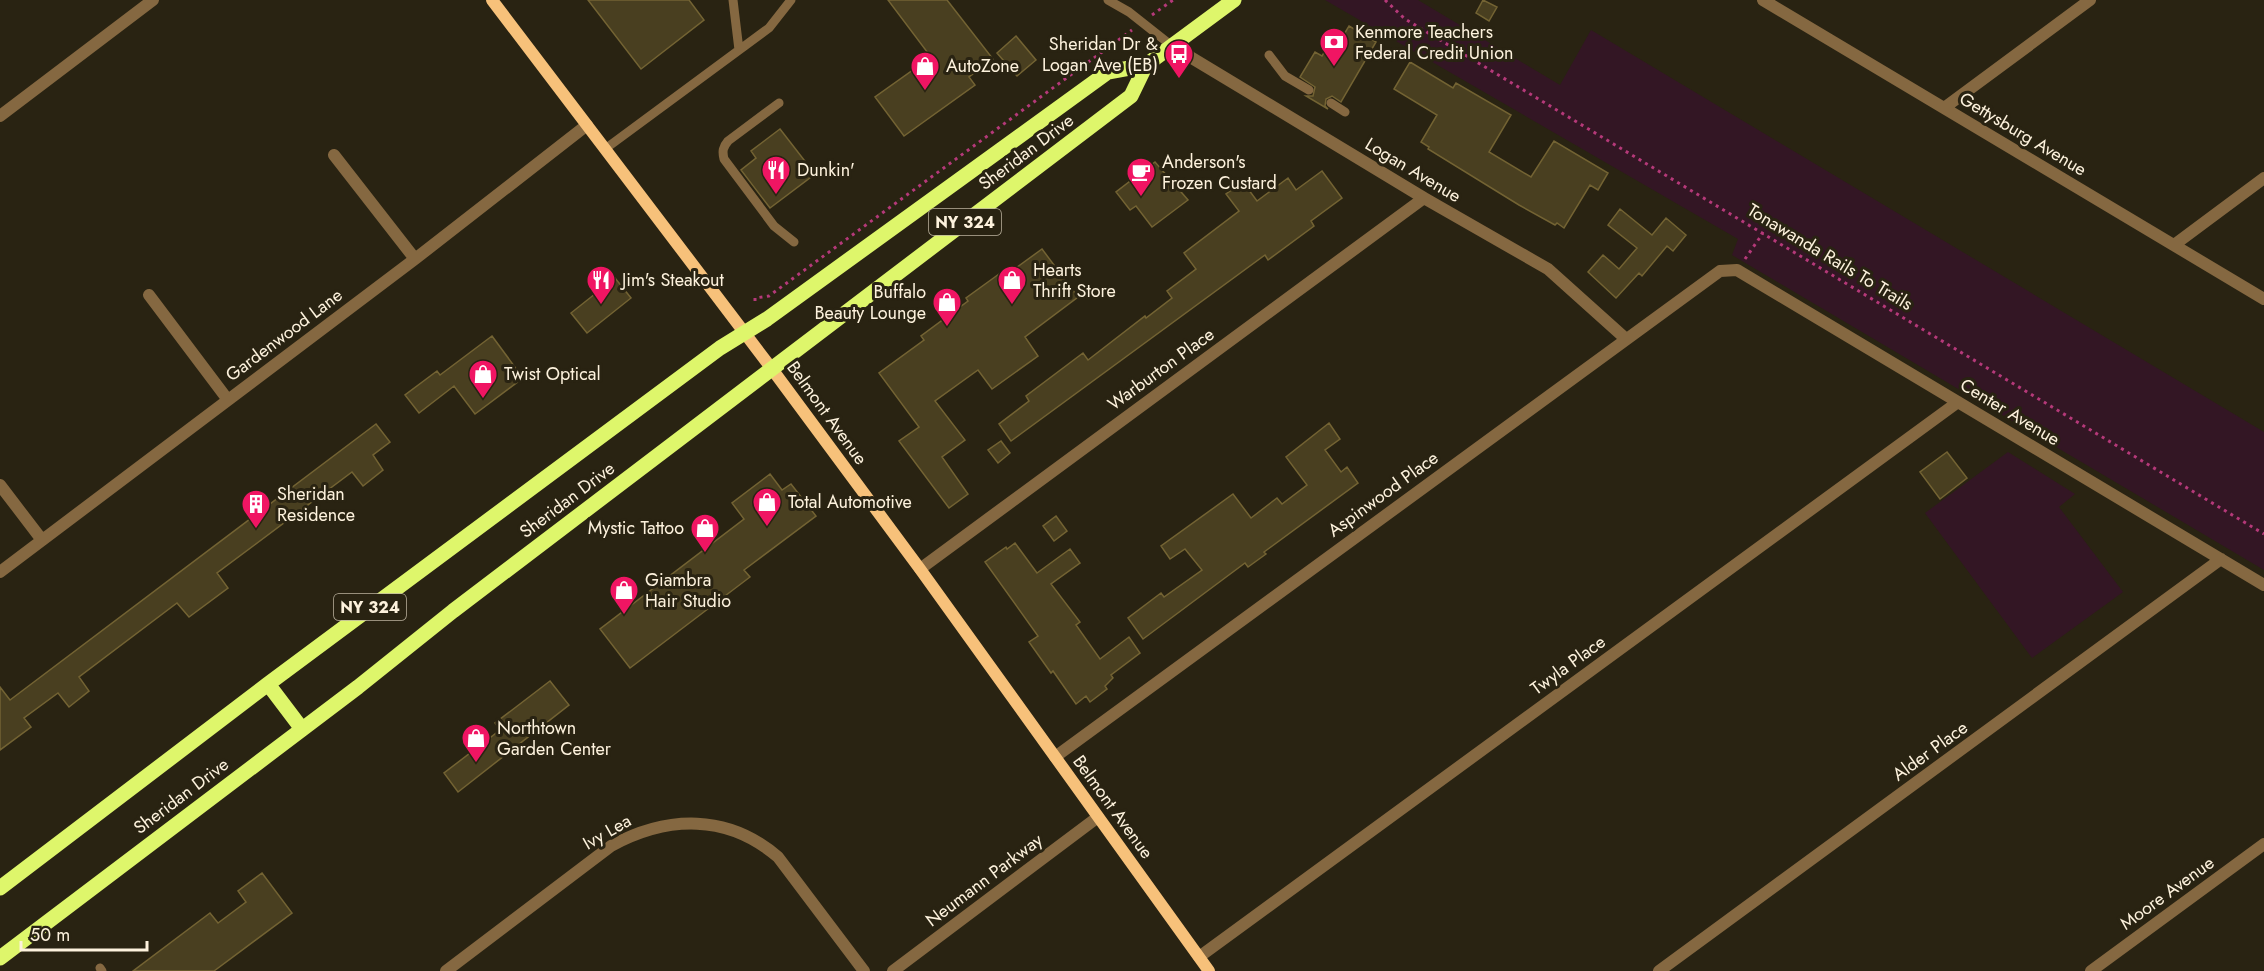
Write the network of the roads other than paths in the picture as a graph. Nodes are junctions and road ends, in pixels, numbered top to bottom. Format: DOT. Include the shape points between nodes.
graph roads {
  1 [pos="153,0"];
  2 [pos="492,0"];
  3 [pos="733,0"];
  4 [pos="791,0"];
  5 [pos="1108,0"];
  6 [pos="1234,0"];
  7 [pos="1762,0"];
  8 [pos="2090,0"];
  9 [pos="1172,46"];
  10 [pos="739,50"];
  11 [pos="1269,55"];
  12 [pos="1146,65"];
  13 [pos="1309,90"];
  14 [pos="779,103"];
  15 [pos="1331,103"];
  16 [pos="1944,108"];
  17 [pos="1345,112"];
  18 [pos="0,116"];
  19 [pos="587,125"];
  20 [pos="605,149"];
  21 [pos="334,155"];
  22 [pos="2264,178"];
  23 [pos="1424,198"];
  24 [pos="794,242"];
  25 [pos="2174,245"];
  26 [pos="415,259"];
  27 [pos="1737,270"];
  28 [pos="149,295"];
  29 [pos="2264,299"];
  30 [pos="745,333"];
  31 [pos="1626,339"];
  32 [pos="772,369"];
  33 [pos="228,400"];
  34 [pos="1958,402"];
  35 [pos="0,486"];
  36 [pos="42,540"];
  37 [pos="2221,560"];
  38 [pos="920,569"];
  39 [pos="0,572"];
  40 [pos="2264,585"];
  41 [pos="268,684"];
  42 [pos="302,729"];
  43 [pos="1055,757"];
  44 [pos="1098,817"];
  45 [pos="2264,844"];
  46 [pos="0,888"];
  47 [pos="1199,957"];
  48 [pos="0,958"];
  49 [pos="446,971"];
  50 [pos="864,971"];
  51 [pos="892,971"];
  52 [pos="1209,971"];
  53 [pos="1659,971"];
  54 [pos="2091,971"];
  1 -- 18 [label="street"];
  2 -- 19 [label="street, Belmont Avenue"];
  3 -- 10 [label="lane"];
  4 -- 10 [label="lane" via="769,28"];
  5 -- 9 [label="lane"];
  6 -- 9 [label="main road, Sheridan Drive / NY 324"];
  7 -- 16 [label="street, Gettysburg Avenue"];
  8 -- 16 [label="street"];
  9 -- 12 [label="main road, Sheridan Drive / NY 324"];
  9 -- 23 [label="street, Logan Avenue"];
  10 -- 20 [label="lane"];
  11 -- 13 [label="lane" via="1285,76"];
  12 -- 30 [label="main road, Sheridan Drive / NY 324" via="1108,72"];
  12 -- 32 [label="main road, Sheridan Drive / NY 324" via="1131,96"];
  14 -- 24 [label="lane" via="728,141 722,153 774,226"];
  15 -- 17 [label="lane"];
  16 -- 25 [label="street, Gettysburg Avenue"];
  19 -- 20 [label="street, Belmont Avenue"];
  19 -- 26 [label="street, Gardenwood Lane"];
  20 -- 30 [label="street, Belmont Avenue"];
  21 -- 26 [label="street"];
  22 -- 25 [label="street"];
  23 -- 31 [label="street, Logan Avenue" via="1548,269"];
  23 -- 38 [label="street, Warburton Place"];
  25 -- 29 [label="street, Gettysburg Avenue"];
  26 -- 33 [label="street, Gardenwood Lane"];
  27 -- 31 [label="street, Aspinwood Place" via="1720,270"];
  27 -- 34 [label="street, Center Avenue"];
  28 -- 33 [label="street"];
  30 -- 32 [label="street, Belmont Avenue"];
  30 -- 41 [label="main road, Sheridan Drive / NY 324" via="634,410"];
  31 -- 43 [label="street, Aspinwood Place"];
  32 -- 38 [label="street, Belmont Avenue"];
  32 -- 42 [label="main road, Sheridan Drive / NY 324"];
  33 -- 36 [label="street, Gardenwood Lane"];
  34 -- 37 [label="street, Center Avenue"];
  34 -- 47 [label="street, Twyla Place"];
  35 -- 36 [label="street"];
  36 -- 39 [label="street, Gardenwood Lane"];
  37 -- 40 [label="street, Center Avenue"];
  37 -- 53 [label="street, Alder Place"];
  38 -- 43 [label="street, Belmont Avenue"];
  41 -- 42 [label="main road"];
  41 -- 46 [label="main road, Sheridan Drive / NY 324"];
  42 -- 48 [label="main road, Sheridan Drive / NY 324"];
  43 -- 44 [label="street, Belmont Avenue"];
  44 -- 47 [label="street, Belmont Avenue"];
  44 -- 51 [label="street, Neumann Parkway"];
  45 -- 54 [label="street, Moore Avenue"];
  47 -- 52 [label="street, Belmont Avenue"];
  49 -- 50 [label="street, Ivy Lea" via="611,846 655,827 678,823 721,827 763,844 778,857"];
}
